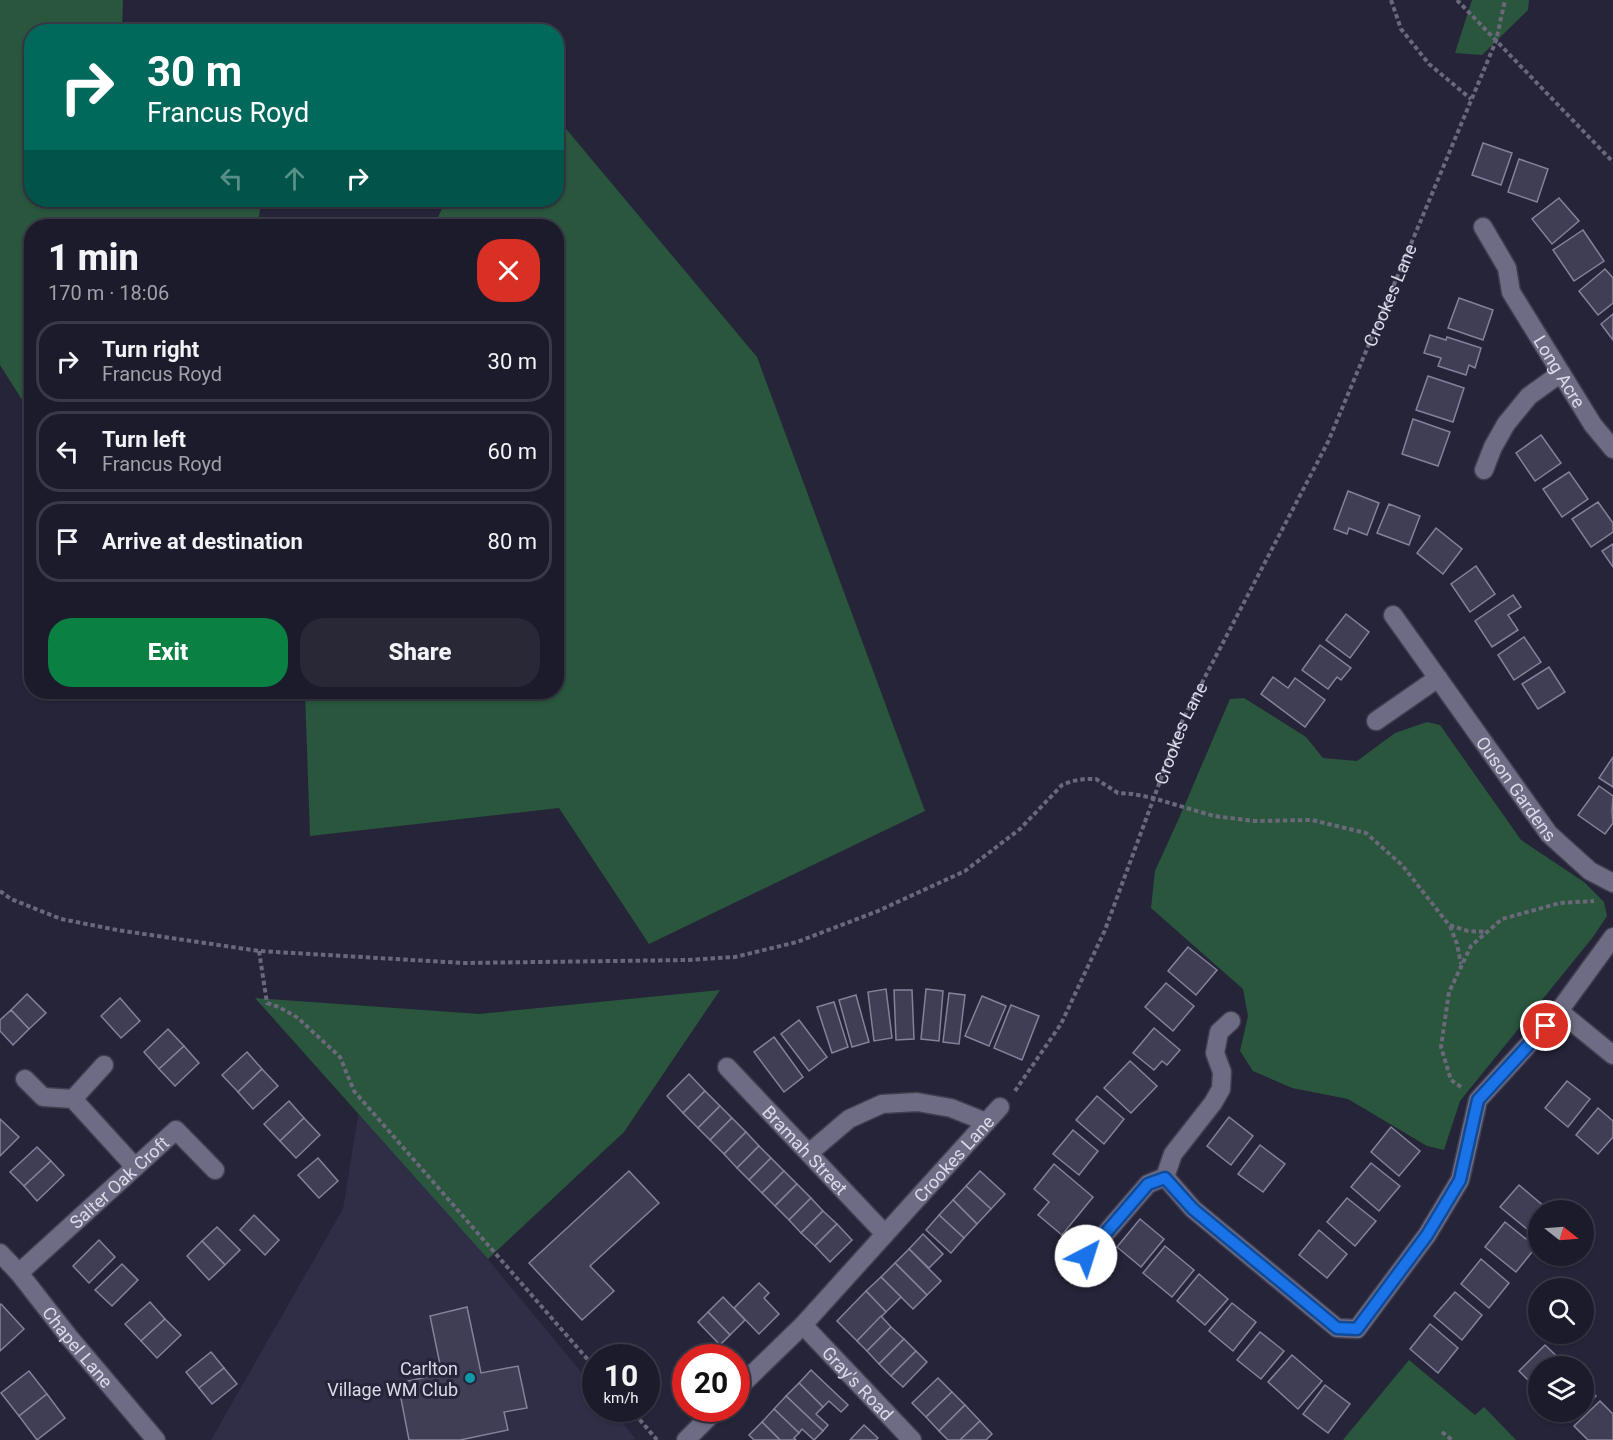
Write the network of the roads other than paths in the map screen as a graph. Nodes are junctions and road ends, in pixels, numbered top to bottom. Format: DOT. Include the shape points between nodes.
graph roads {
  1 [pos="1483,227"];
  2 [pos="1561,373"];
  3 [pos="1613,449"];
  4 [pos="1484,470"];
  5 [pos="1393,615"];
  6 [pos="1438,678"];
  7 [pos="1376,721"];
  8 [pos="1613,883"];
  9 [pos="1613,937"];
  10 [pos="1559,1011"];
  11 [pos="1231,1021"];
  12 [pos="1613,1055"];
  13 [pos="104,1065"];
  14 [pos="727,1067"];
  15 [pos="25,1079"];
  16 [pos="73,1099"];
  17 [pos="1000,1107"];
  18 [pos="986,1122"];
  19 [pos="809,1153"];
  20 [pos="135,1167"];
  21 [pos="215,1170"];
  22 [pos="1165,1178"];
  23 [pos="885,1234"];
  24 [pos="0,1252"];
  25 [pos="1086,1256"];
  26 [pos="19,1273"];
  27 [pos="803,1325"];
  28 [pos="750,1376"];
  29 [pos="704,1422"];
  30 [pos="156,1440"];
  31 [pos="686,1440"];
  32 [pos="912,1440"];
  1 -- 2 [label="street, Long Acre" via="1507,268 1511,292"];
  2 -- 3 [label="street, Long Acre"];
  2 -- 4 [label="street" via="1529,396 1506,424"];
  5 -- 6 [label="street, Ouson Gardens"];
  6 -- 7 [label="street"];
  6 -- 8 [label="street, Ouson Gardens" via="1549,834 1590,871"];
  9 -- 10 [label="street"];
  10 -- 12 [label="street"];
  10 -- 22 [label="street" via="1478,1100 1460,1180 1427,1235 1357,1329 1337,1328 1193,1209"];
  11 -- 22 [label="street" via="1219,1032 1215,1053 1222,1072 1221,1089 1173,1154"];
  13 -- 16 [label="street"];
  14 -- 19 [label="street, Bramah Street"];
  15 -- 16 [label="street" via="43,1097"];
  16 -- 20 [label="street"];
  17 -- 18 [label="street, Crookes Lane"];
  18 -- 19 [label="street" via="951,1108 917,1102 882,1104 849,1119"];
  18 -- 23 [label="street, Crookes Lane"];
  19 -- 23 [label="street, Bramah Street"];
  20 -- 21 [label="street, Salter Oak Croft" via="176,1130"];
  20 -- 26 [label="street, Salter Oak Croft"];
  22 -- 25 [label="street" via="1148,1184"];
  23 -- 27 [label="street, Crookes Lane"];
  24 -- 26 [label="street, Chapel Lane"];
  26 -- 30 [label="street, Chapel Lane"];
  27 -- 28 [label="street, Crookes Lane"];
  27 -- 32 [label="street, Gray's Road"];
  29 -- 31 [label="street"];
}
